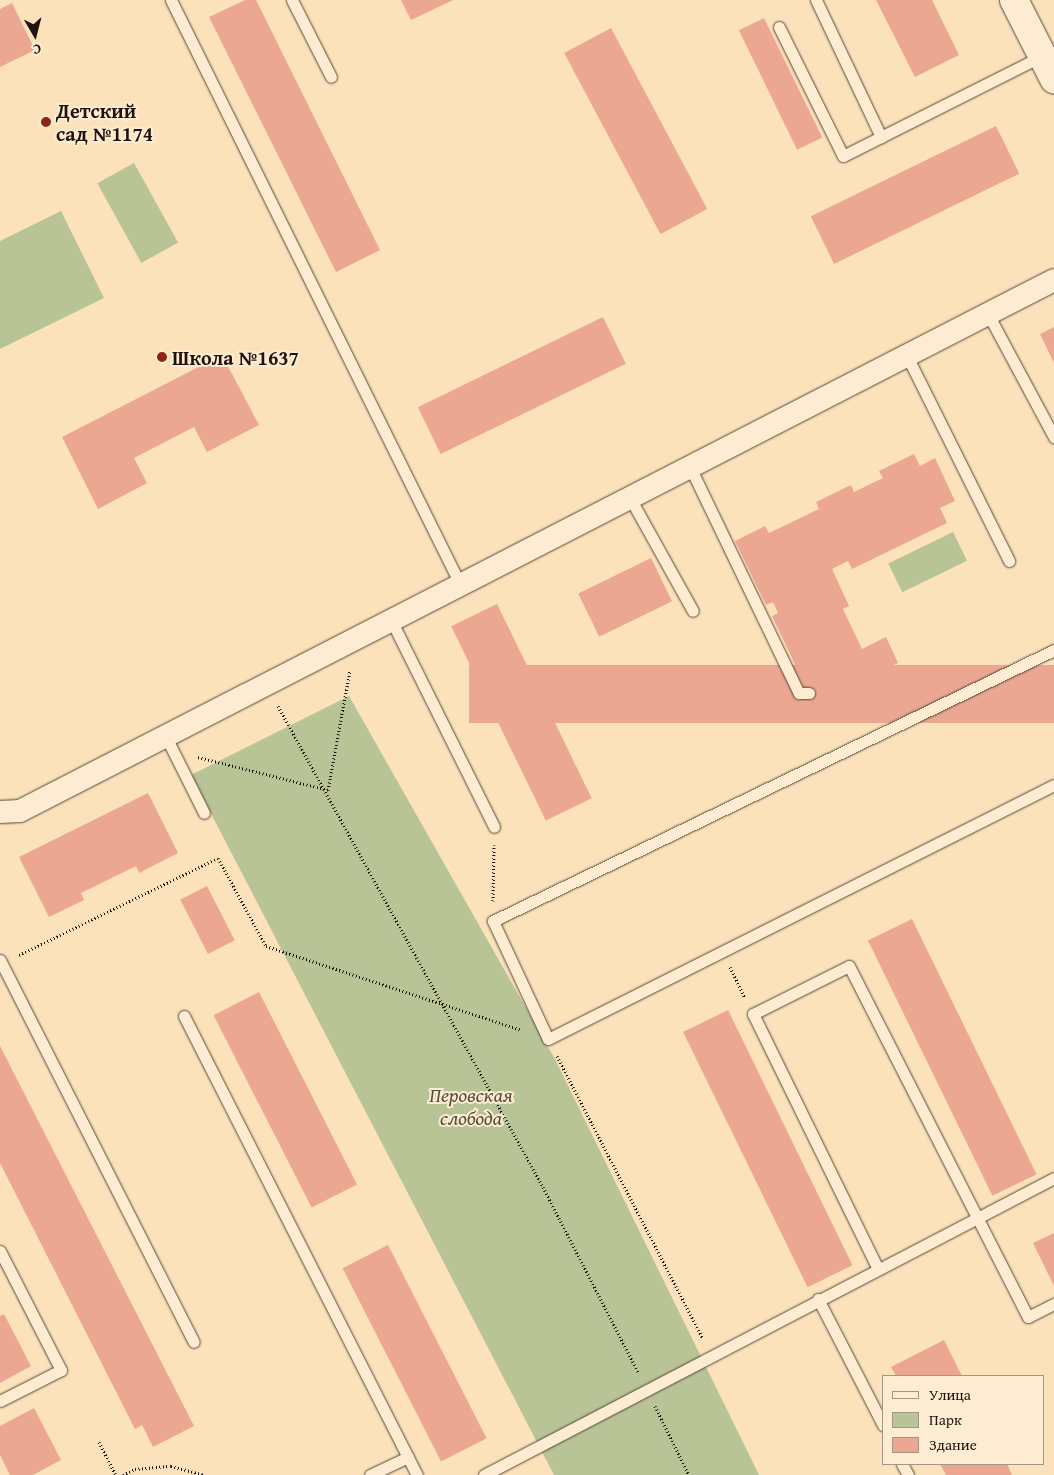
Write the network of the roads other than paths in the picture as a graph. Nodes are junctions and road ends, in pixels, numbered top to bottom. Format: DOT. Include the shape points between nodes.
graph roads {
  1 [pos="171,0"];
  2 [pos="292,0"];
  3 [pos="816,0"];
  4 [pos="1014,0"];
  5 [pos="779,27"];
  6 [pos="1048,67"];
  7 [pos="331,77"];
  8 [pos="881,137"];
  9 [pos="1054,280"];
  10 [pos="988,314"];
  11 [pos="907,356"];
  12 [pos="1054,437"];
  13 [pos="690,467"];
  14 [pos="630,498"];
  15 [pos="1009,561"];
  16 [pos="460,584"];
  17 [pos="692,612"];
  18 [pos="391,620"];
  19 [pos="1054,650"];
  20 [pos="809,693"];
  21 [pos="169,743"];
  22 [pos="1054,785"];
  23 [pos="0,812"];
  24 [pos="204,814"];
  25 [pos="494,827"];
  26 [pos="1,962"];
  27 [pos="184,1016"];
  28 [pos="1054,1178"];
  29 [pos="975,1218"];
  30 [pos="0,1251"];
  31 [pos="877,1267"];
  32 [pos="818,1299"];
  33 [pos="1054,1304"];
  34 [pos="194,1342"];
  35 [pos="0,1401"];
  36 [pos="882,1423"];
  37 [pos="408,1457"];
  38 [pos="370,1475"];
  39 [pos="417,1475"];
  40 [pos="484,1475"];
  1 -- 16 [label="lane"];
  2 -- 7 [label="lane"];
  3 -- 8 [label="lane"];
  4 -- 6 [label="street"];
  5 -- 8 [label="lane" via="843,156"];
  6 -- 8 [label="lane"];
  9 -- 10 [label="street"];
  10 -- 11 [label="street"];
  10 -- 12 [label="lane"];
  11 -- 13 [label="street"];
  11 -- 15 [label="lane"];
  13 -- 14 [label="street"];
  13 -- 20 [label="lane" via="798,693"];
  14 -- 16 [label="street"];
  14 -- 17 [label="lane"];
  16 -- 18 [label="street"];
  18 -- 21 [label="street"];
  18 -- 25 [label="lane"];
  19 -- 22 [label="lane" via="493,921 548,1039"];
  21 -- 23 [label="street" via="20,811"];
  21 -- 24 [label="lane"];
  26 -- 34 [label="lane"];
  27 -- 37 [label="lane"];
  28 -- 29 [label="lane"];
  29 -- 31 [label="lane"];
  29 -- 31 [label="lane" via="849,966 753,1014"];
  29 -- 33 [label="lane" via="1028,1317"];
  30 -- 35 [label="lane" via="61,1370"];
  31 -- 32 [label="lane"];
  32 -- 36 [label="lane"];
  32 -- 40 [label="lane" via="712,1358"];
  37 -- 38 [label="lane"];
  37 -- 39 [label="lane"];
}
